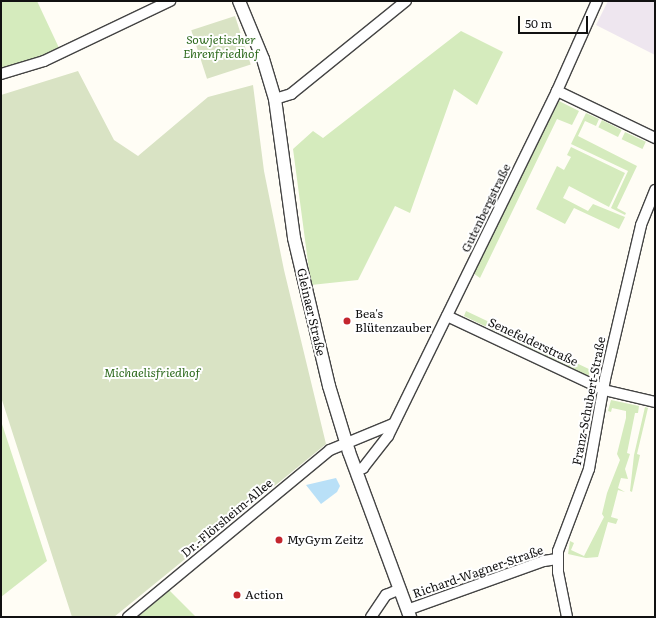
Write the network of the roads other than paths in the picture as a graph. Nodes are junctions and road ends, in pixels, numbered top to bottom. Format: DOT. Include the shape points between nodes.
graph roads {
  1 [pos="170,1"];
  2 [pos="239,1"];
  3 [pos="406,1"];
  4 [pos="597,1"];
  5 [pos="1,74"];
  6 [pos="557,91"];
  7 [pos="275,99"];
  8 [pos="655,138"];
  9 [pos="655,190"];
  10 [pos="447,316"];
  11 [pos="604,390"];
  12 [pos="655,402"];
  13 [pos="393,424"];
  14 [pos="346,444"];
  15 [pos="356,471"];
  16 [pos="557,559"];
  17 [pos="400,589"];
  18 [pos="408,613"];
  19 [pos="128,617"];
  20 [pos="371,617"];
  21 [pos="567,617"];
  1 -- 5 [label="street" via="66,51"];
  2 -- 7 [label="street, Gleinaer Straße" via="263,59"];
  3 -- 7 [label="street" via="291,94"];
  4 -- 6 [label="street, Gutenbergstraße"];
  6 -- 8 [label="street"];
  6 -- 10 [label="street, Gutenbergstraße"];
  7 -- 14 [label="street, Gleinaer Straße" via="294,238 324,370"];
  9 -- 11 [label="street, Franz-Schubert-Straße" via="641,224"];
  10 -- 11 [label="street, Senefelderstraße"];
  10 -- 13 [label="street, Gutenbergstraße"];
  11 -- 12 [label="street, Senefelderstraße"];
  11 -- 16 [label="street, Franz-Schubert-Straße" via="590,469"];
  13 -- 14 [label="street"];
  13 -- 15 [label="street, Gutenbergstraße" via="388,436 363,468"];
  14 -- 15 [label="street, Gleinaer Straße"];
  14 -- 19 [label="street, Dr.-Flörsheim-Allee" via="330,450"];
  15 -- 17 [label="street, Gleinaer Straße"];
  16 -- 18 [label="street, Richard-Wagner-Straße" via="544,561"];
  16 -- 21 [label="street, Franz-Schubert-Straße"];
  17 -- 18 [label="street, Gleinaer Straße"];
  17 -- 20 [label="street" via="386,595"];
}
